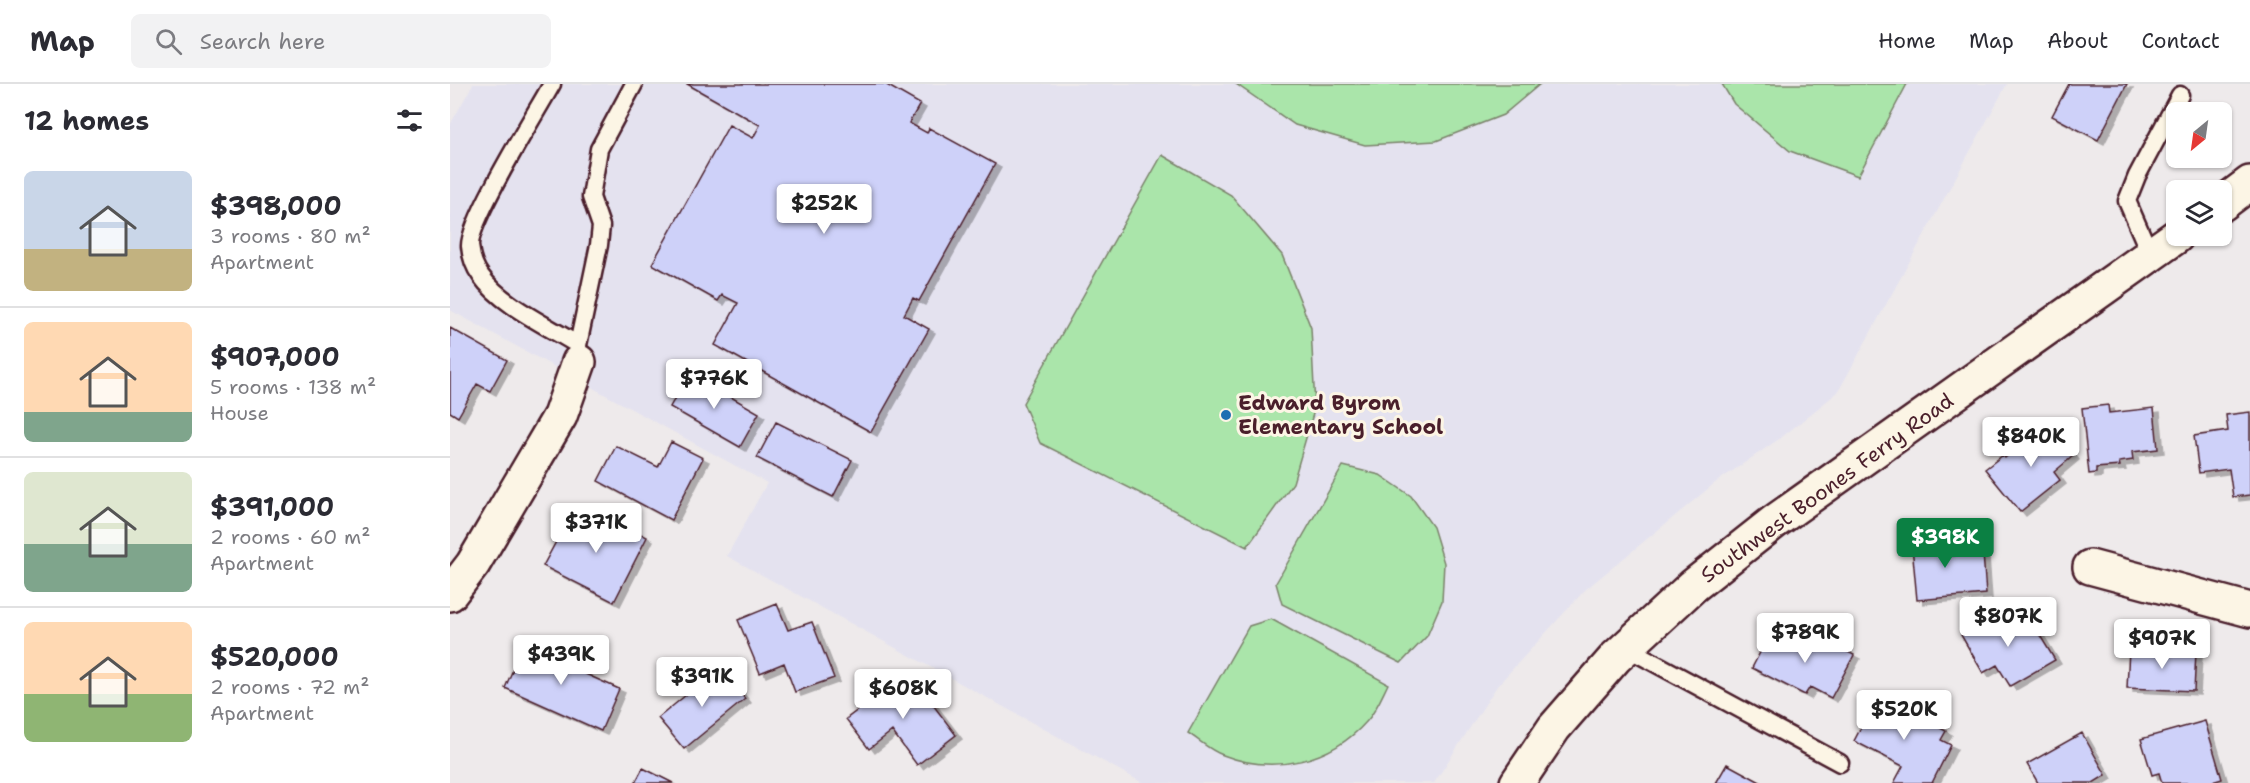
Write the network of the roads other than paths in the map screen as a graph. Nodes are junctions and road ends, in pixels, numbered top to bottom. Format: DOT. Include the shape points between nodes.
graph roads {
  1 [pos="552,84"];
  2 [pos="634,84"];
  3 [pos="2180,95"];
  4 [pos="2250,183"];
  5 [pos="2232,196"];
  6 [pos="2166,243"];
  7 [pos="2150,254"];
  8 [pos="579,353"];
  9 [pos="2090,567"];
  10 [pos="450,594"];
  11 [pos="2250,610"];
  12 [pos="1625,647"];
  13 [pos="1840,763"];
  14 [pos="1517,783"];
  1 -- 8 [label="lane" via="477,218 470,246 474,266 482,278 509,303"];
  2 -- 8 [label="lane" via="599,149 591,197 601,226 600,245"];
  3 -- 7 [label="lane" via="2127,201"];
  4 -- 5 [label="main road"];
  6 -- 7 [label="main road, Southwest Boones Ferry Road"];
  7 -- 12 [label="main road, Southwest Boones Ferry Road" via="1774,522 1693,586"];
  8 -- 10 [label="main road" via="560,416 473,564"];
  9 -- 11 [label="main road"];
  12 -- 13 [label="lane"];
  12 -- 14 [label="main road, Southwest Boones Ferry Road" via="1554,728"];
}
